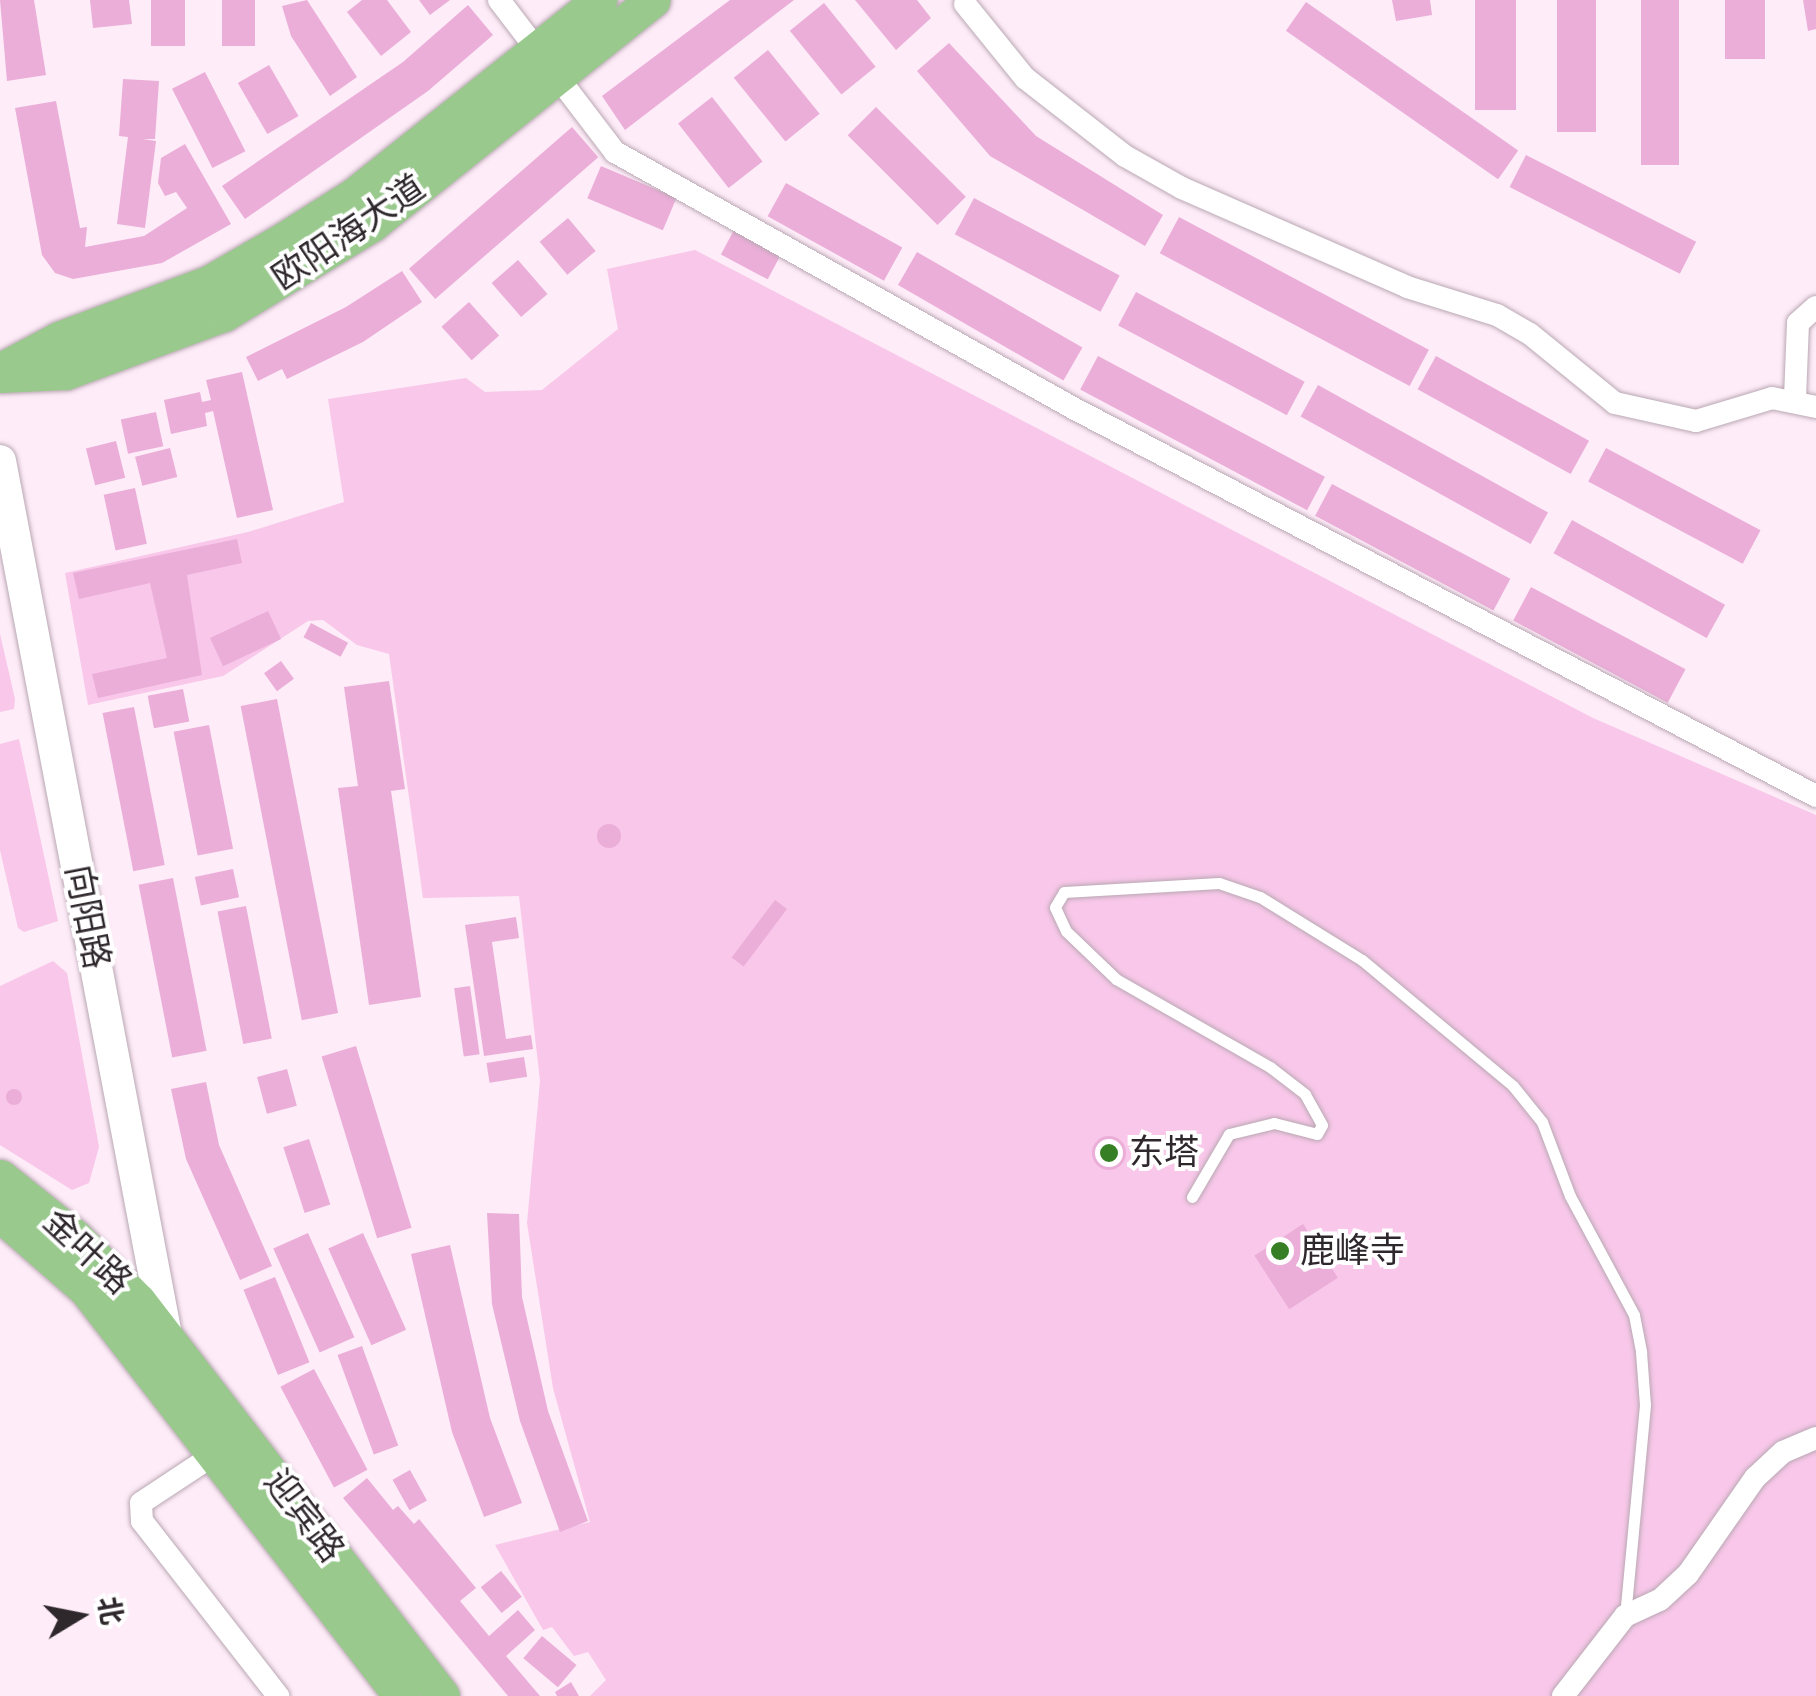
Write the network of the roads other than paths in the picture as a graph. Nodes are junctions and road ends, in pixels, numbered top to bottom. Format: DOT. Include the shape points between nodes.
graph roads {
  1 [pos="499,0"];
  2 [pos="599,0"];
  3 [pos="653,0"];
  4 [pos="965,4"];
  5 [pos="550,62"];
  6 [pos="1816,308"];
  7 [pos="0,373"];
  8 [pos="1805,402"];
  9 [pos="0,460"];
  10 [pos="1816,796"];
  11 [pos="0,1178"];
  12 [pos="1192,1197"];
  13 [pos="0,1214"];
  14 [pos="166,1335"];
  15 [pos="135,1358"];
  16 [pos="1816,1438"];
  17 [pos="212,1456"];
  18 [pos="1625,1616"];
  19 [pos="278,1696"];
  20 [pos="401,1696"];
  21 [pos="442,1696"];
  22 [pos="1562,1696"];
  1 -- 5 [label="street"];
  2 -- 5 [label="main road, 欧阳海大道"];
  3 -- 5 [label="main road, 欧阳海大道"];
  4 -- 8 [label="street" via="1026,78 1125,156 1407,288 1497,316 1530,334 1615,403 1696,421 1772,398"];
  5 -- 7 [label="main road, 欧阳海大道" via="372,224 224,314 66,372"];
  5 -- 10 [label="street" via="615,152 1073,408"];
  6 -- 8 [label="street" via="1798,323"];
  9 -- 14 [label="main road, 向阳路"];
  11 -- 14 [label="main road, 金叶路" via="75,1237"];
  12 -- 18 [label="lane" via="1229,1134 1274,1123 1318,1134 1322,1125 1305,1094 1270,1067 1116,979 1066,930 1056,906 1064,892 1220,883 1260,897 1362,960 1513,1086 1542,1122 1570,1196 1634,1315 1642,1352 1645,1405"];
  13 -- 15 [label="main road, 金叶路" via="86,1289"];
  14 -- 15 [label="main road"];
  14 -- 21 [label="main road, 迎宾路"];
  15 -- 17 [label="main road, 迎宾路"];
  16 -- 18 [label="street" via="1783,1452 1724,1516 1688,1574 1660,1600"];
  17 -- 19 [label="street" via="141,1503 142,1522"];
  17 -- 20 [label="main road, 迎宾路"];
  18 -- 22 [label="street"];
}
